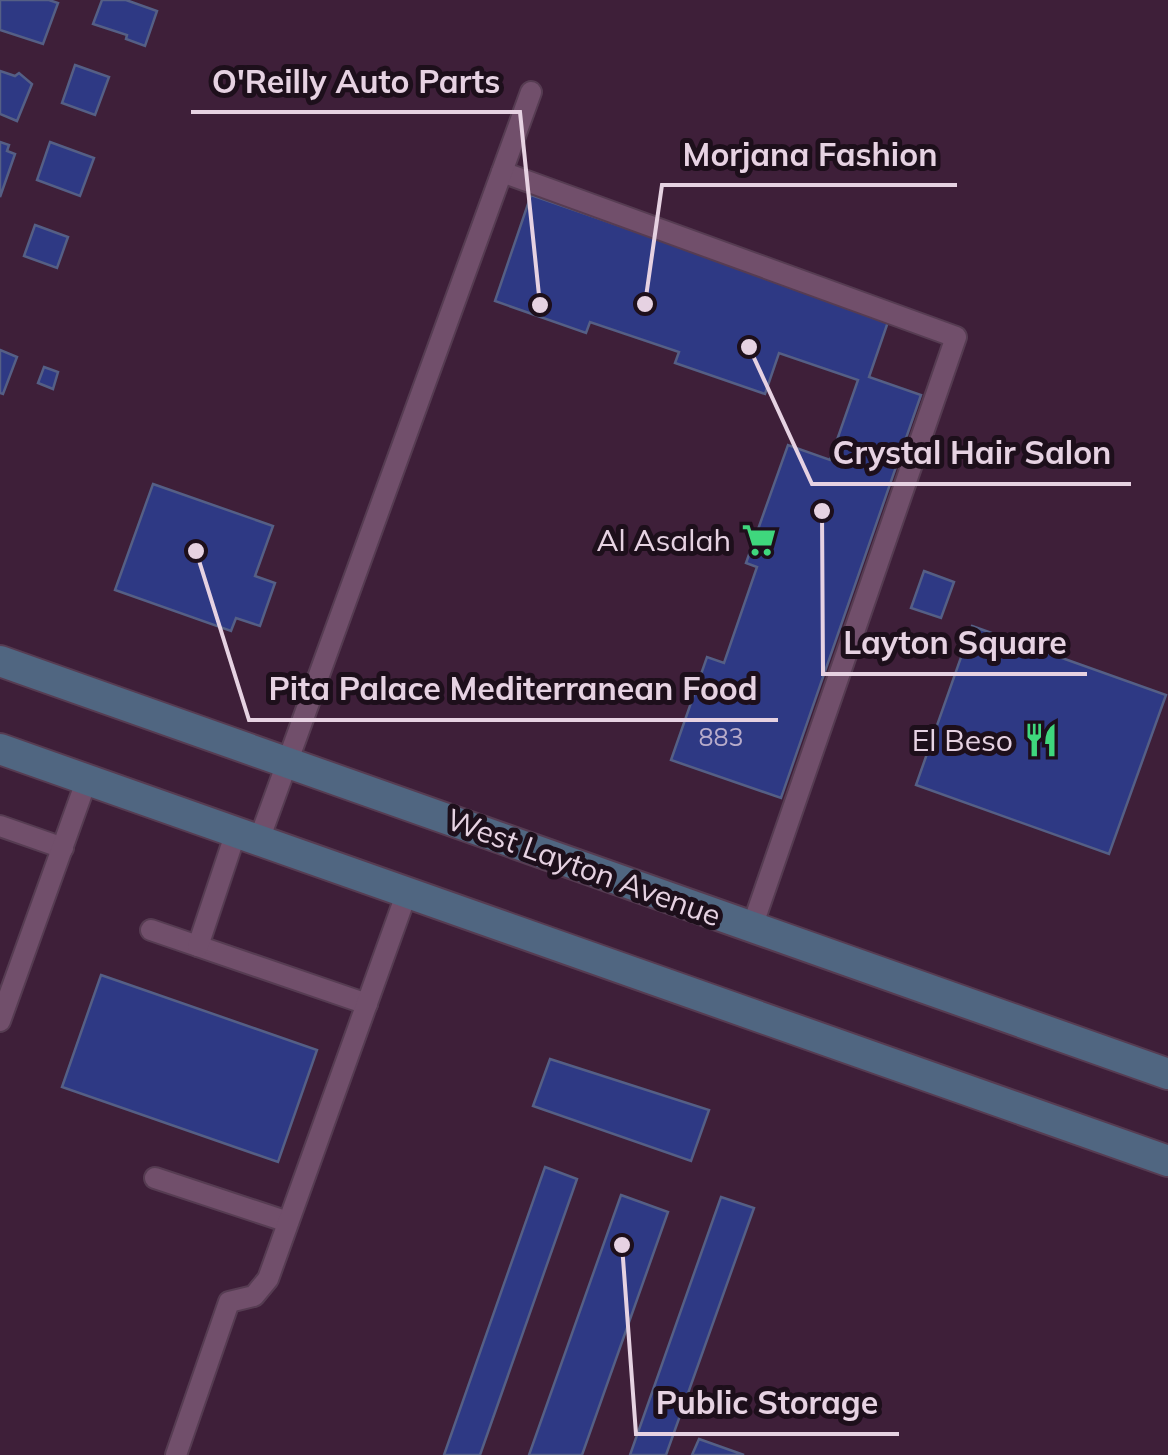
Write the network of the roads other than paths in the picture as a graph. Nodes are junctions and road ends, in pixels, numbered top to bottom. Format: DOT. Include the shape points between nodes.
graph roads {
  1 [pos="532,92"];
  2 [pos="502,172"];
  3 [pos="0,661"];
  4 [pos="0,749"];
  5 [pos="287,762"];
  6 [pos="87,779"];
  7 [pos="0,826"];
  8 [pos="248,836"];
  9 [pos="62,848"];
  10 [pos="407,892"];
  11 [pos="752,927"];
  12 [pos="152,930"];
  13 [pos="198,946"];
  14 [pos="367,1004"];
  15 [pos="1,1016"];
  16 [pos="1168,1074"];
  17 [pos="1168,1161"];
  18 [pos="155,1178"];
  19 [pos="288,1222"];
  20 [pos="176,1455"];
  1 -- 2 [label="lane"];
  2 -- 5 [label="lane"];
  2 -- 11 [label="lane" via="956,338"];
  3 -- 5 [label="main road, West Layton Avenue"];
  4 -- 6 [label="main road"];
  5 -- 8 [label="lane"];
  5 -- 11 [label="main road, West Layton Avenue"];
  6 -- 8 [label="main road"];
  6 -- 9 [label="lane"];
  7 -- 9 [label="lane"];
  8 -- 10 [label="main road"];
  8 -- 13 [label="lane"];
  9 -- 15 [label="lane"];
  10 -- 14 [label="lane"];
  10 -- 17 [label="main road"];
  11 -- 16 [label="main road, West Layton Avenue"];
  12 -- 13 [label="lane"];
  13 -- 14 [label="lane"];
  14 -- 19 [label="lane"];
  18 -- 19 [label="lane"];
  19 -- 20 [label="lane" via="268,1279 254,1296 230,1302"];
}
